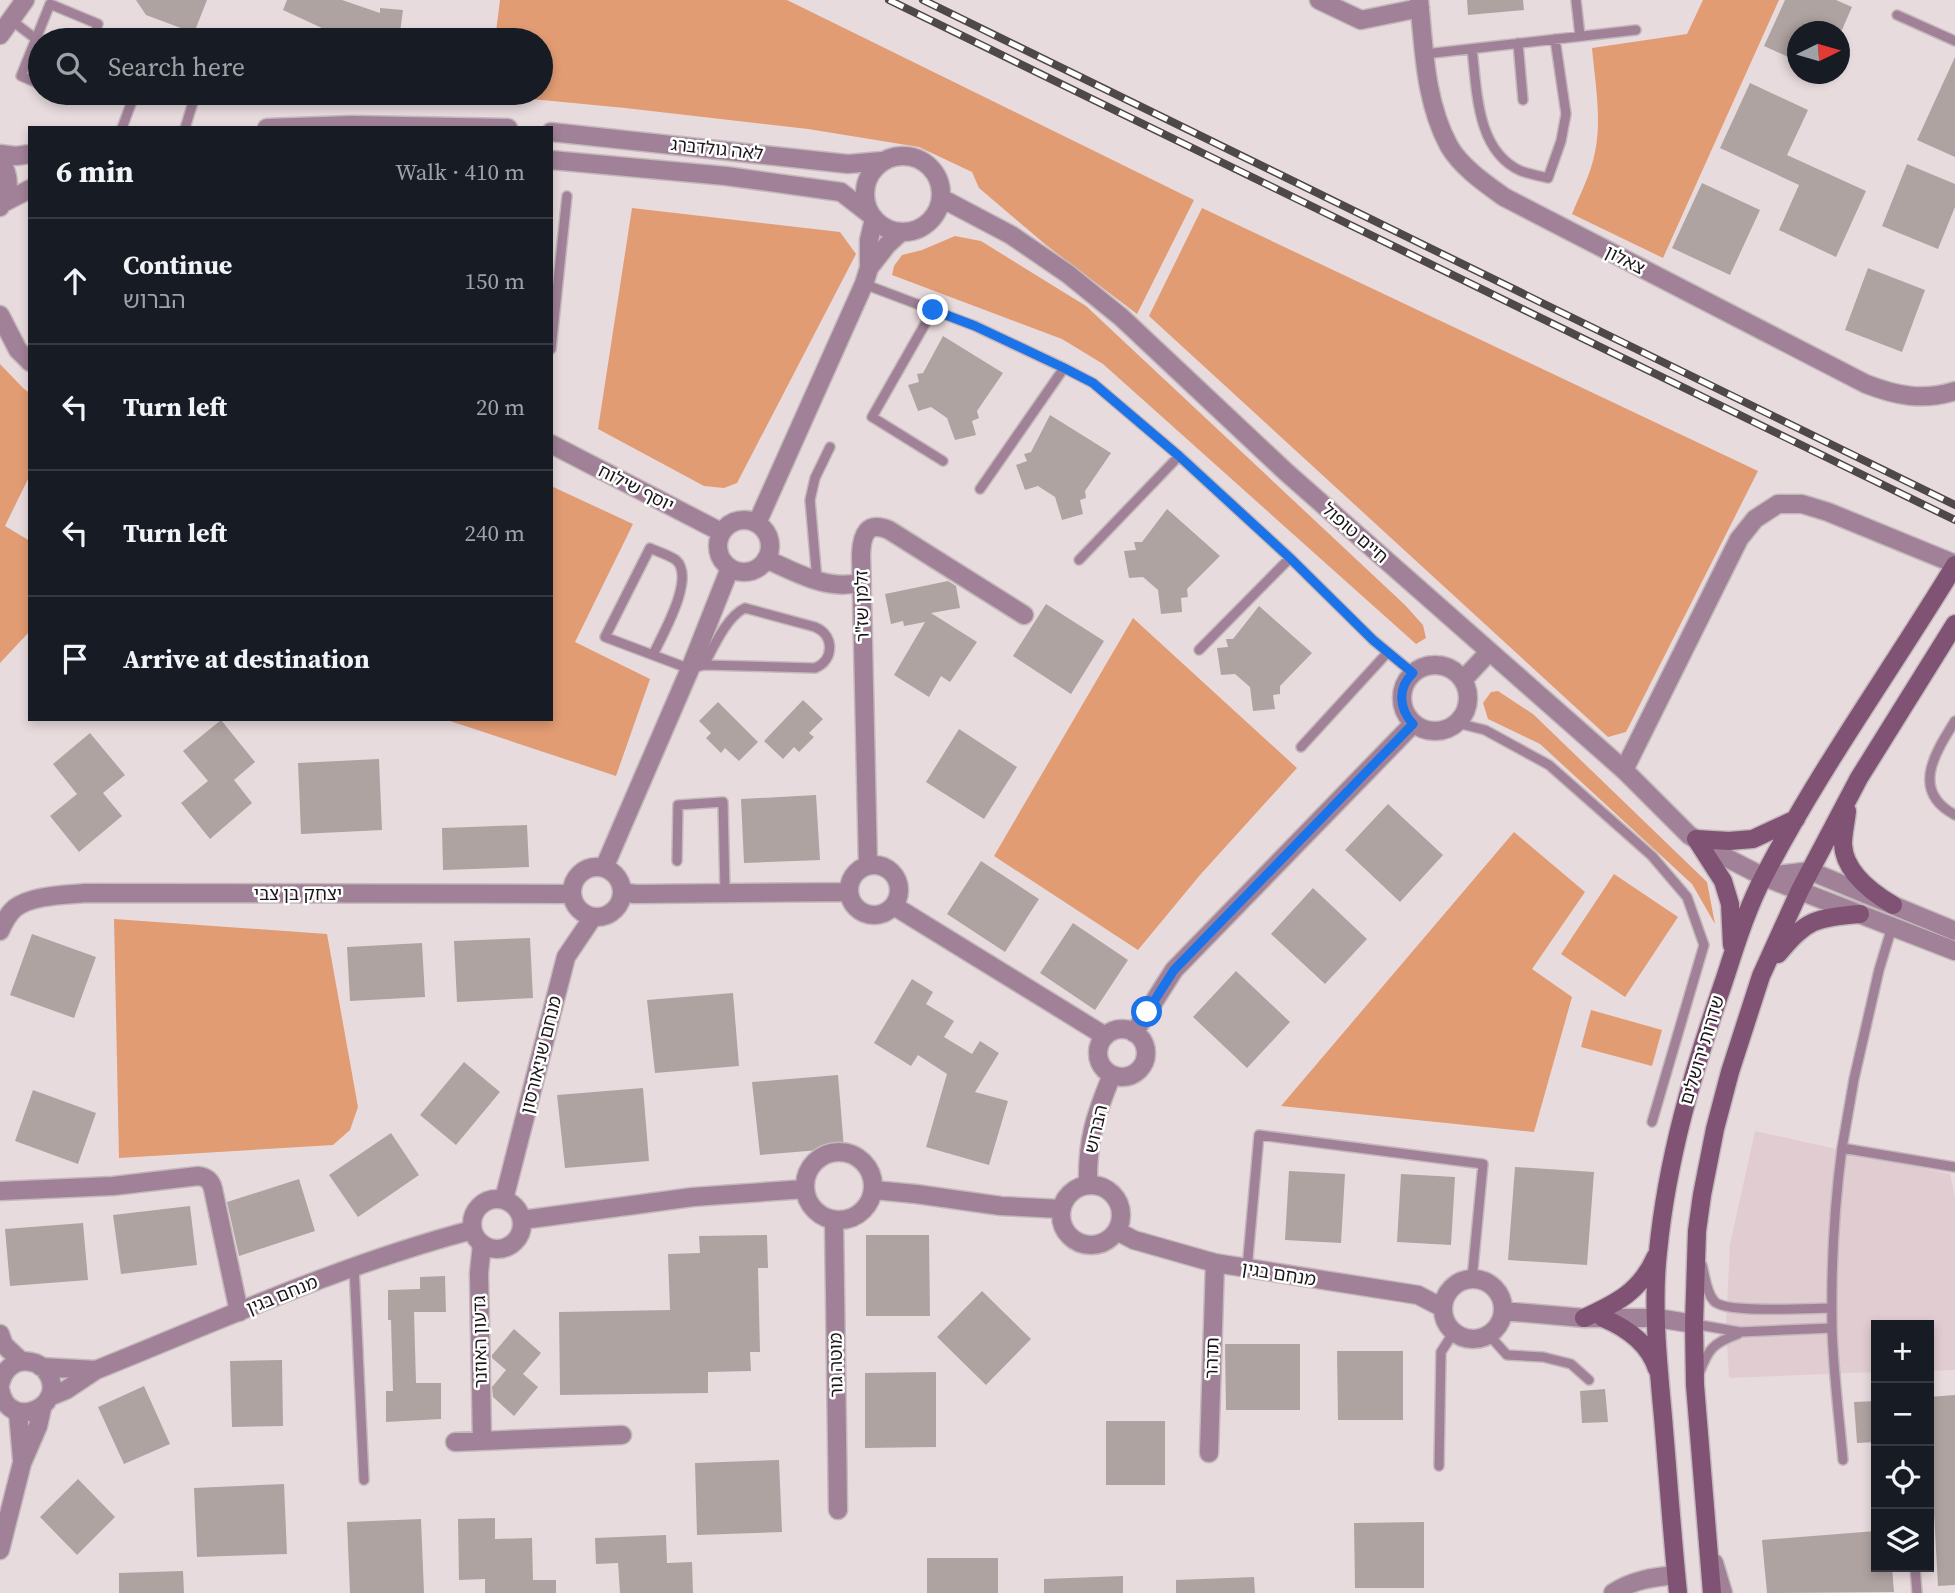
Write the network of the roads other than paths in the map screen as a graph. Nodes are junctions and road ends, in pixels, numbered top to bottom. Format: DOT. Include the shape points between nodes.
graph roads {
  1 [pos="25,0"];
  2 [pos="1319,0"];
  3 [pos="1576,0"];
  4 [pos="1419,4"];
  5 [pos="1897,15"];
  6 [pos="11,20"];
  7 [pos="40,28"];
  8 [pos="96,28"];
  9 [pos="1636,30"];
  10 [pos="28,33"];
  11 [pos="0,35"];
  12 [pos="1580,36"];
  13 [pos="1555,39"];
  14 [pos="1955,41"];
  15 [pos="1518,43"];
  16 [pos="1472,48"];
  17 [pos="1425,54"];
  18 [pos="28,59"];
  19 [pos="28,79"];
  20 [pos="1523,100"];
  21 [pos="131,105"];
  22 [pos="193,105"];
  23 [pos="123,126"];
  24 [pos="187,126"];
  25 [pos="332,126"];
  26 [pos="412,126"];
  27 [pos="553,132"];
  28 [pos="0,154"];
  29 [pos="28,154"];
  30 [pos="0,160"];
  31 [pos="553,160"];
  32 [pos="882,161"];
  33 [pos="28,190"];
  34 [pos="567,196"];
  35 [pos="942,198"];
  36 [pos="1,205"];
  37 [pos="873,217"];
  38 [pos="901,232"];
  39 [pos="866,276"];
  40 [pos="933,310"];
  41 [pos="0,315"];
  42 [pos="553,330"];
  43 [pos="28,360"];
  44 [pos="1064,368"];
  45 [pos="1955,391"];
  46 [pos="553,445"];
  47 [pos="830,447"];
  48 [pos="1179,456"];
  49 [pos="943,461"];
  50 [pos="980,489"];
  51 [pos="757,523"];
  52 [pos="721,532"];
  53 [pos="1290,558"];
  54 [pos="766,559"];
  55 [pos="1079,559"];
  56 [pos="1955,565"];
  57 [pos="730,568"];
  58 [pos="817,580"];
  59 [pos="861,582"];
  60 [pos="1024,614"];
  61 [pos="1952,628"];
  62 [pos="1199,650"];
  63 [pos="1388,652"];
  64 [pos="1489,652"];
  65 [pos="653,655"];
  66 [pos="697,667"];
  67 [pos="1413,673"];
  68 [pos="1463,680"];
  69 [pos="1955,721"];
  70 [pos="1457,723"];
  71 [pos="1413,724"];
  72 [pos="1301,747"];
  73 [pos="1624,771"];
  74 [pos="1859,778"];
  75 [pos="1955,815"];
  76 [pos="1796,819"];
  77 [pos="1696,839"];
  78 [pos="677,860"];
  79 [pos="867,865"];
  80 [pos="604,868"];
  81 [pos="1810,871"];
  82 [pos="1763,877"];
  83 [pos="1800,890"];
  84 [pos="622,892"];
  85 [pos="725,892"];
  86 [pos="849,892"];
  87 [pos="572,894"];
  88 [pos="1893,905"];
  89 [pos="894,906"];
  90 [pos="1860,914"];
  91 [pos="593,917"];
  92 [pos="1892,927"];
  93 [pos="0,931"];
  94 [pos="1955,931"];
  95 [pos="1955,951"];
  96 [pos="1733,954"];
  97 [pos="1761,976"];
  98 [pos="1133,1033"];
  99 [pos="1105,1037"];
  100 [pos="1112,1075"];
  101 [pos="1652,1122"];
  102 [pos="1842,1148"];
  103 [pos="1955,1167"];
  104 [pos="1088,1185"];
  105 [pos="805,1189"];
  106 [pos="874,1190"];
  107 [pos="0,1191"];
  108 [pos="504,1199"];
  109 [pos="1061,1209"];
  110 [pos="522,1220"];
  111 [pos="834,1220"];
  112 [pos="1117,1231"];
  113 [pos="1697,1231"];
  114 [pos="477,1237"];
  115 [pos="1658,1253"];
  116 [pos="1215,1263"];
  117 [pos="354,1266"];
  118 [pos="1247,1269"];
  119 [pos="1472,1279"];
  120 [pos="1443,1308"];
  121 [pos="1832,1308"];
  122 [pos="1503,1311"];
  123 [pos="239,1312"];
  124 [pos="1584,1318"];
  125 [pos="1603,1318"];
  126 [pos="1657,1318"];
  127 [pos="1694,1324"];
  128 [pos="1832,1328"];
  129 [pos="1454,1332"];
  130 [pos="1741,1332"];
  131 [pos="0,1334"];
  132 [pos="1489,1335"];
  133 [pos="21,1361"];
  134 [pos="41,1367"];
  135 [pos="96,1370"];
  136 [pos="1660,1378"];
  137 [pos="1589,1380"];
  138 [pos="1,1382"];
  139 [pos="1695,1385"];
  140 [pos="46,1402"];
  141 [pos="10,1412"];
  142 [pos="622,1435"];
  143 [pos="482,1441"];
  144 [pos="456,1442"];
  145 [pos="1209,1453"];
  146 [pos="1843,1460"];
  147 [pos="22,1463"];
  148 [pos="1438,1466"];
  149 [pos="364,1480"];
  150 [pos="838,1510"];
  151 [pos="1706,1521"];
  152 [pos="0,1550"];
  153 [pos="1915,1572"];
  154 [pos="1677,1584"];
  155 [pos="1613,1593"];
  156 [pos="1712,1593"];
  157 [pos="1723,1593"];
  158 [pos="1917,1593"];
  1 -- 6 [label="street"];
  2 -- 4 [label="street" via="1361,20"];
  3 -- 12 [label="lane"];
  4 -- 17 [label="street, צאלון"];
  5 -- 14 [label="lane"];
  6 -- 10 [label="lane"];
  6 -- 11 [label="street"];
  7 -- 8 [label="lane" via="50,4 98,24"];
  9 -- 12 [label="lane"];
  12 -- 13 [label="lane"];
  13 -- 15 [label="lane"];
  13 -- 16 [label="lane" via="1566,114 1548,178 1520,170 1499,157 1480,111"];
  15 -- 16 [label="lane"];
  15 -- 20 [label="lane"];
  16 -- 17 [label="lane"];
  17 -- 45 [label="street, צאלון" via="1432,105 1450,148 1504,197 1866,384 1912,397"];
  18 -- 19 [label="lane" via="21,76"];
  21 -- 23 [label="lane"];
  22 -- 24 [label="lane"];
  25 -- 26 [label="street"];
  27 -- 32 [label="street, לאה גולדברג" via="848,164"];
  28 -- 29 [label="street"];
  30 -- 36 [label="street" via="7,173 8,192"];
  31 -- 37 [label="street, לאה גולדברג" via="841,191"];
  32 -- 35 [label="street" via="906,155 928,164 941,185"];
  32 -- 37 [label="street" via="867,180 865,192"];
  33 -- 36 [label="street"];
  34 -- 42 [label="lane"];
  35 -- 38 [label="street" via="928,223"];
  35 -- 64 [label="street, חיים טופול" via="1011,235 1110,308"];
  37 -- 38 [label="street" via="882,226"];
  37 -- 39 [label="street"];
  38 -- 39 [label="street"];
  39 -- 40 [label="lane"];
  39 -- 51 [label="street"];
  40 -- 44 [label="lane"];
  40 -- 49 [label="lane" via="872,417"];
  41 -- 43 [label="street"];
  44 -- 48 [label="lane" via="1093,383"];
  44 -- 50 [label="lane"];
  46 -- 52 [label="street, יוסף שילוח"];
  47 -- 58 [label="lane" via="810,500"];
  48 -- 53 [label="lane"];
  48 -- 55 [label="lane"];
  51 -- 52 [label="street" via="737,520"];
  51 -- 54 [label="street" via="769,539"];
  52 -- 57 [label="street" via="719,552"];
  53 -- 62 [label="lane"];
  53 -- 63 [label="lane"];
  54 -- 57 [label="street" via="750,571"];
  54 -- 58 [label="street"];
  56 -- 73 [label="street" via="1802,503 1777,504 1755,519 1739,539"];
  56 -- 76 [label="main road, שדרות ירושלים"];
  57 -- 66 [label="street"];
  58 -- 59 [label="street"];
  59 -- 60 [label="street, זלמן שז\"ר" via="863,539 871,528 879,527"];
  59 -- 79 [label="street, זלמן שז\"ר"];
  61 -- 74 [label="main road, שדרות ירושלים"];
  63 -- 67 [label="lane"];
  63 -- 72 [label="lane"];
  64 -- 68 [label="street"];
  64 -- 73 [label="street, חיים טופול"];
  65 -- 65 [label="lane" via="681,592 683,577 676,560 650,548 605,637"];
  65 -- 66 [label="lane"];
  66 -- 66 [label="lane" via="815,668 825,660 829,638 815,627 745,608 731,619"];
  66 -- 80 [label="street"];
  67 -- 68 [label="street" via="1426,666 1442,666"];
  67 -- 71 [label="street" via="1404,685 1401,701"];
  68 -- 70 [label="street" via="1467,706"];
  69 -- 75 [label="lane" via="1939,747 1930,776 1933,796"];
  70 -- 71 [label="street" via="1437,732"];
  70 -- 101 [label="lane" via="1485,730 1549,765 1652,856 1687,897 1704,945"];
  71 -- 98 [label="street" via="1174,970"];
  73 -- 77 [label="street, חיים טופול"];
  74 -- 81 [label="main road, שדרות ירושלים"];
  74 -- 88 [label="main road" via="1847,811 1843,847 1858,878"];
  76 -- 77 [label="main road" via="1753,839"];
  76 -- 82 [label="main road, שדרות ירושלים"];
  77 -- 82 [label="street, חיים טופול"];
  77 -- 96 [label="main road" via="1723,881 1730,904"];
  78 -- 85 [label="lane" via="678,805 723,803"];
  79 -- 86 [label="street" via="853,875"];
  79 -- 89 [label="street" via="880,865 895,875 900,890"];
  80 -- 84 [label="street" via="618,878"];
  80 -- 87 [label="street" via="583,872"];
  81 -- 82 [label="street"];
  81 -- 83 [label="main road, שדרות ירושלים"];
  81 -- 88 [label="street"];
  82 -- 83 [label="street, חיים טופול"];
  82 -- 96 [label="main road, שדרות ירושלים"];
  83 -- 90 [label="street, חיים טופול"];
  83 -- 97 [label="main road, שדרות ירושלים"];
  84 -- 85 [label="street"];
  84 -- 91 [label="street" via="610,914"];
  85 -- 86 [label="street"];
  86 -- 89 [label="street" via="855,906 870,915"];
  87 -- 91 [label="street" via="578,909"];
  87 -- 93 [label="street, יצחק בן צבי" via="85,893 25,903 14,909"];
  88 -- 94 [label="street"];
  89 -- 99 [label="street"];
  90 -- 92 [label="street, חיים טופול"];
  90 -- 97 [label="main road" via="1822,918 1805,926"];
  91 -- 108 [label="street, מנחם שניאורסון" via="566,957"];
  92 -- 95 [label="street, חיים טופול"];
  92 -- 102 [label="lane" via="1854,1079"];
  96 -- 115 [label="main road, שדרות ירושלים" via="1682,1113"];
  97 -- 113 [label="main road, שדרות ירושלים" via="1718,1117"];
  98 -- 99 [label="street" via="1119,1029"];
  98 -- 100 [label="street" via="1143,1042 1144,1062 1133,1074"];
  99 -- 100 [label="street" via="1099,1061"];
  100 -- 104 [label="street, הברוש" via="1093,1127"];
  102 -- 103 [label="lane"];
  102 -- 121 [label="lane"];
  104 -- 109 [label="street" via="1072,1192"];
  104 -- 112 [label="street" via="1102,1186 1117,1200 1121,1221"];
  105 -- 106 [label="street" via="814,1162 835,1151 857,1156 866,1164"];
  105 -- 110 [label="street" via="693,1197"];
  105 -- 111 [label="street" via="813,1209"];
  106 -- 109 [label="street"];
  106 -- 111 [label="street" via="863,1211 853,1218"];
  107 -- 123 [label="street" via="205,1177 214,1189"];
  108 -- 110 [label="street" via="514,1205"];
  108 -- 114 [label="street" via="489,1199 475,1210 472,1218"];
  109 -- 112 [label="street" via="1065,1230 1081,1244 1101,1244"];
  110 -- 114 [label="street" via="517,1240 502,1249 493,1249"];
  111 -- 150 [label="street, מוטה גור"];
  112 -- 116 [label="street, מנחם בגין"];
  113 -- 121 [label="lane" via="1710,1296 1718,1305"];
  113 -- 127 [label="main road, שדרות ירושלים"];
  114 -- 117 [label="street, מנחם בגין" via="427,1242"];
  114 -- 143 [label="street, גדעון האוזנר"];
  115 -- 124 [label="main road" via="1632,1291"];
  115 -- 126 [label="main road, שדרות ירושלים"];
  116 -- 118 [label="street, מנחם בגין"];
  116 -- 145 [label="street, תדהר"];
  117 -- 123 [label="street, מנחם בגין"];
  117 -- 149 [label="lane"];
  118 -- 119 [label="lane" via="1259,1135 1483,1164"];
  118 -- 120 [label="street, מנחם בגין" via="1418,1295"];
  119 -- 120 [label="street" via="1455,1285"];
  119 -- 122 [label="street" via="1498,1292"];
  120 -- 129 [label="street"];
  121 -- 128 [label="lane"];
  122 -- 124 [label="street"];
  122 -- 132 [label="street"];
  123 -- 135 [label="street, מנחם בגין"];
  124 -- 125 [label="street"];
  125 -- 126 [label="street"];
  125 -- 136 [label="main road" via="1644,1346"];
  126 -- 127 [label="street"];
  126 -- 136 [label="main road, שדרות ירושלים"];
  127 -- 130 [label="lane"];
  127 -- 139 [label="main road, שדרות ירושלים"];
  128 -- 130 [label="lane"];
  128 -- 146 [label="lane"];
  129 -- 132 [label="street" via="1471,1340"];
  129 -- 148 [label="lane" via="1441,1352"];
  130 -- 139 [label="lane" via="1709,1350"];
  131 -- 133 [label="street" via="4,1345"];
  132 -- 137 [label="lane" via="1507,1355 1571,1364"];
  133 -- 134 [label="street"];
  133 -- 138 [label="street" via="12,1365"];
  134 -- 135 [label="street, מנחם בגין"];
  134 -- 140 [label="street" via="50,1379"];
  135 -- 140 [label="street, מנחם בגין"];
  136 -- 154 [label="main road, שדרות ירושלים"];
  138 -- 141 [label="street" via="1,1396"];
  139 -- 151 [label="main road, שדרות ירושלים"];
  140 -- 141 [label="street" via="34,1412"];
  140 -- 147 [label="street"];
  141 -- 147 [label="street"];
  142 -- 143 [label="street"];
  143 -- 144 [label="street"];
  147 -- 152 [label="street"];
  151 -- 156 [label="main road, שדרות ירושלים"];
  151 -- 157 [label="street"];
  153 -- 158 [label="lane"];
  154 -- 155 [label="street" via="1648,1578"];
}
